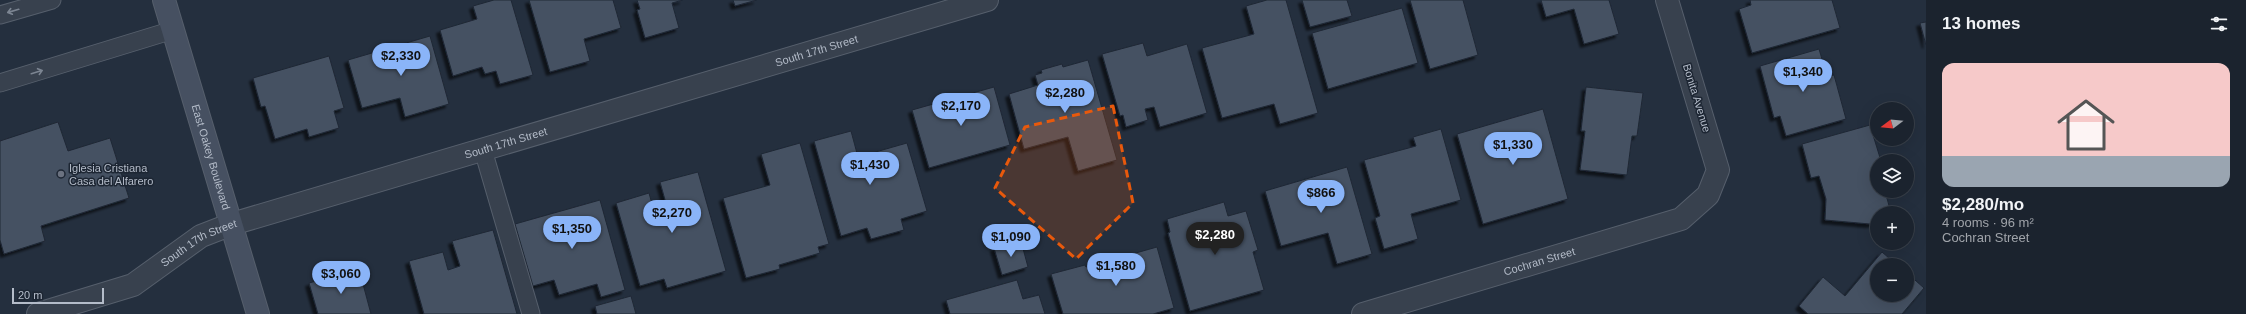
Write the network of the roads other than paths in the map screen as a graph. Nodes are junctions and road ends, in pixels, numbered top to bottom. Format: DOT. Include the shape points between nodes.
graph roads {
  1 [pos="52,0"];
  2 [pos="164,0"];
  3 [pos="987,0"];
  4 [pos="1667,0"];
  5 [pos="0,15"];
  6 [pos="173,30"];
  7 [pos="0,84"];
  8 [pos="483,150"];
  9 [pos="1708,196"];
  10 [pos="232,224"];
  11 [pos="38,314"];
  12 [pos="258,314"];
  13 [pos="531,314"];
  14 [pos="1363,314"];
  1 -- 5 [label="lane, one-way"];
  2 -- 6 [label="street, East Oakey Boulevard"];
  3 -- 8 [label="street, South 17th Street"];
  4 -- 9 [label="street, Bonita Avenue" via="1718,170"];
  7 -- 6 [label="lane, one-way"];
  6 -- 10 [label="street, East Oakey Boulevard"];
  8 -- 10 [label="street, South 17th Street"];
  8 -- 13 [label="lane"];
  9 -- 14 [label="street, Cochran Street" via="1681,219"];
  10 -- 11 [label="street, South 17th Street" via="201,236 133,285"];
  10 -- 12 [label="street, East Oakey Boulevard"];
}
